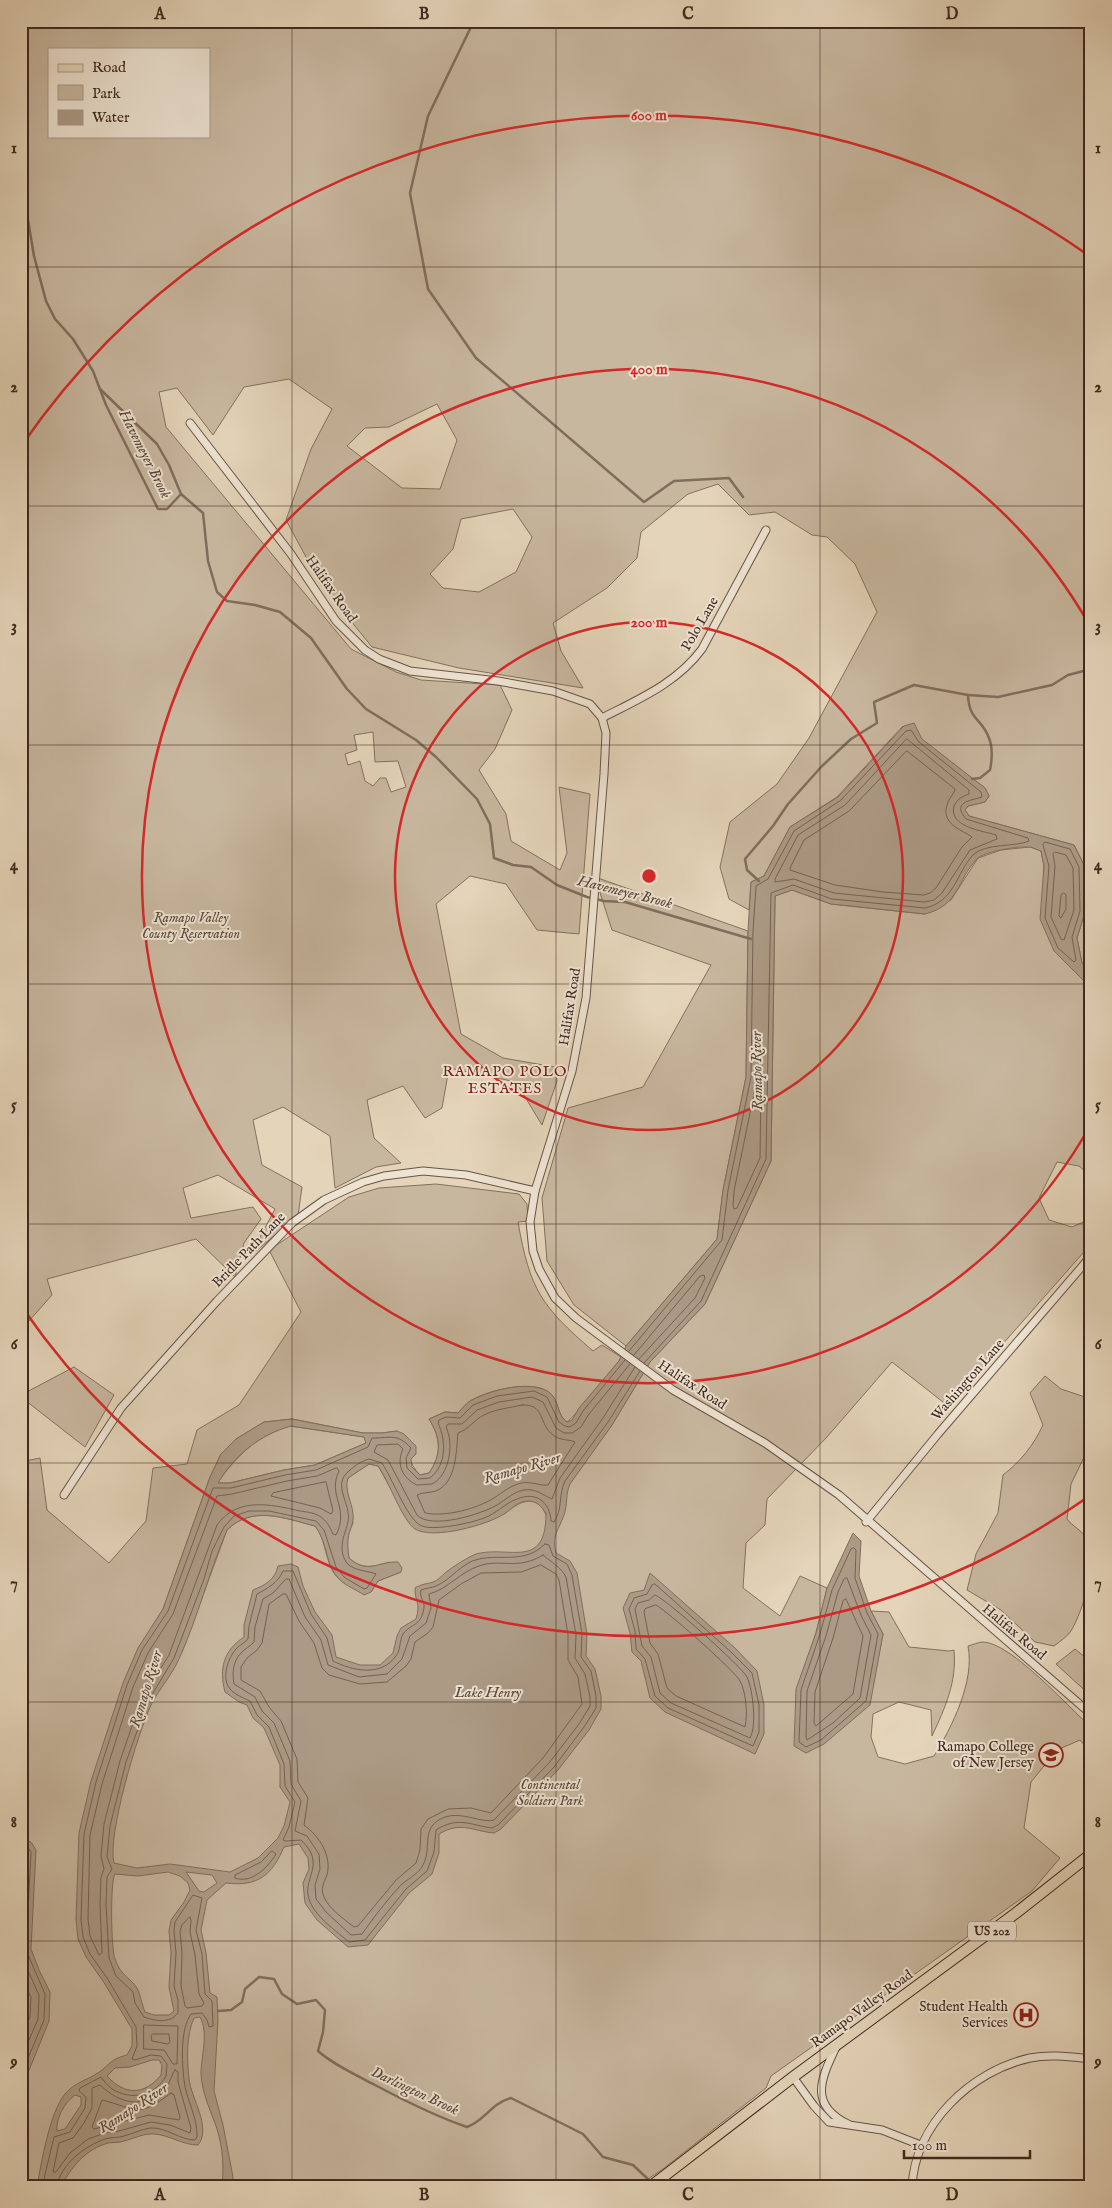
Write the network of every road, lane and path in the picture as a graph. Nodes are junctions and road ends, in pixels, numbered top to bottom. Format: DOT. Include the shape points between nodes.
graph roads {
  1 [pos="190,423"];
  2 [pos="766,530"];
  3 [pos="602,718"];
  4 [pos="535,1191"];
  5 [pos="1091,1256"];
  6 [pos="64,1495"];
  7 [pos="866,1522"];
  8 [pos="1091,1714"];
  9 [pos="1091,1854"];
  10 [pos="838,2044"];
  11 [pos="1091,2059"];
  12 [pos="793,2077"];
  13 [pos="853,2126"];
  14 [pos="923,2146"];
  15 [pos="650,2187"];
  16 [pos="912,2187"];
  1 -- 3 [label="street, Halifax Road" via="291,554 336,620 365,650 410,671 553,691 590,704"];
  2 -- 3 [label="street, Polo Lane" via="693,662 668,683"];
  3 -- 4 [label="street, Halifax Road" via="606,734 590,960 580,1034 562,1106"];
  4 -- 6 [label="street, Bridle Path Lane" via="466,1174 423,1171 363,1182 324,1200 286,1230 121,1408"];
  4 -- 7 [label="street, Halifax Road" via="531,1237 539,1269 546,1284 567,1310 673,1390 764,1443 838,1495"];
  5 -- 7 [label="street, Washington Lane"];
  7 -- 8 [label="street, Halifax Road"];
  9 -- 10 [label="main road, Ramapo Valley Road / US 202"];
  10 -- 12 [label="main road, Ramapo Valley Road / US 202"];
  10 -- 13 [label="street" via="823,2074 822,2091 829,2111"];
  11 -- 14 [label="street" via="1032,2058 989,2074 951,2103"];
  12 -- 13 [label="street" via="829,2122"];
  12 -- 15 [label="main road, Ramapo Valley Road / US 202"];
  13 -- 14 [label="street" via="882,2130"];
  14 -- 16 [label="street" via="917,2158"];
}
